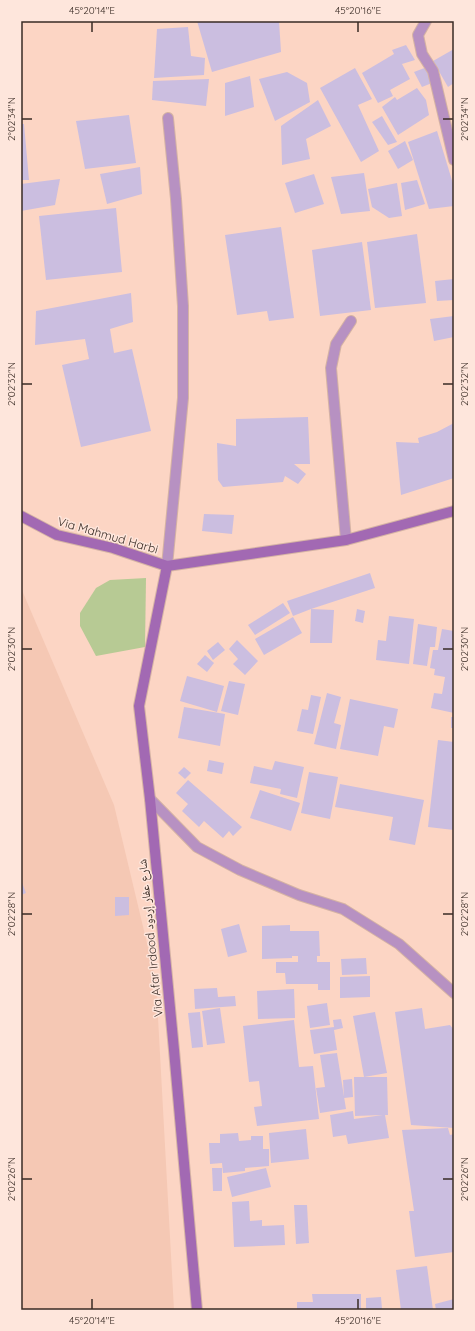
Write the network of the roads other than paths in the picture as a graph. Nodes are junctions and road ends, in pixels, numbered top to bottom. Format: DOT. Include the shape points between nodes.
graph roads {
  1 [pos="426,21"];
  2 [pos="168,118"];
  3 [pos="454,160"];
  4 [pos="351,321"];
  5 [pos="454,511"];
  6 [pos="21,516"];
  7 [pos="346,540"];
  8 [pos="167,566"];
  9 [pos="150,799"];
  10 [pos="454,993"];
  11 [pos="197,1310"];
  1 -- 3 [label="street" via="418,35 422,54 433,71"];
  2 -- 8 [label="street" via="183,306 183,398"];
  4 -- 7 [label="street" via="336,344 331,368"];
  5 -- 7 [label="street"];
  6 -- 8 [label="street, Via Mahmud Harbi" via="57,535 112,548"];
  7 -- 8 [label="street"];
  8 -- 9 [label="street, Via Afar Irdood شارع عفار إردود" via="139,706"];
  9 -- 10 [label="street" via="198,847 240,870 299,895 343,909 399,944"];
  9 -- 11 [label="street, Via Afar Irdood شارع عفار إردود"];
}
